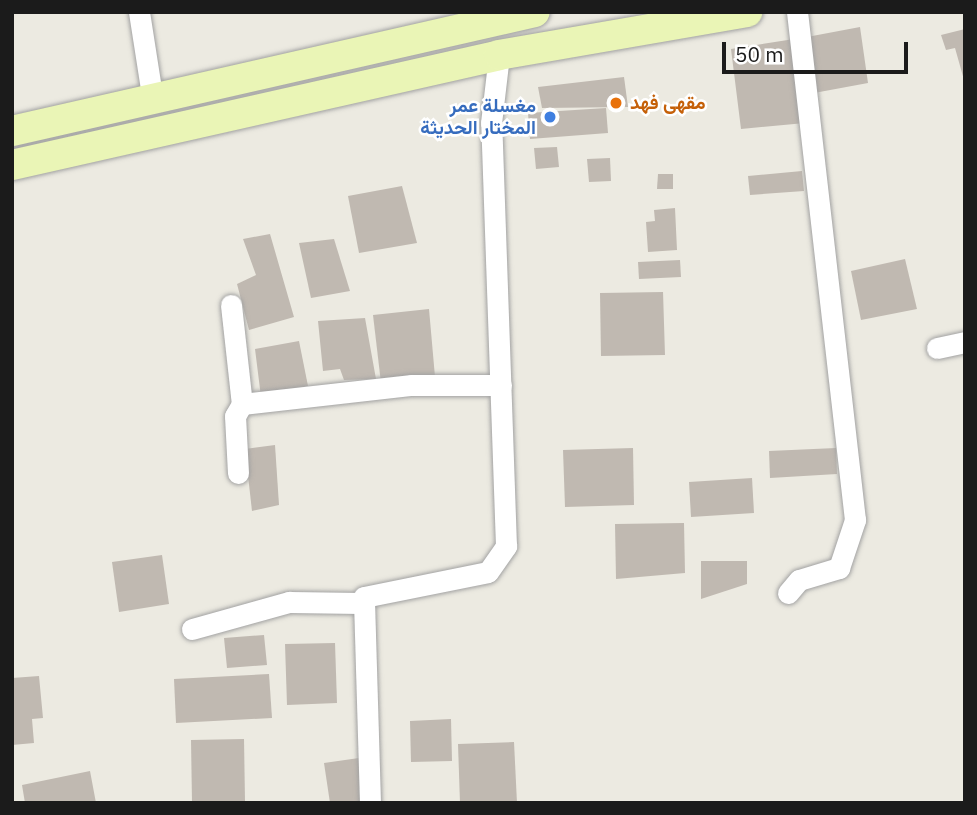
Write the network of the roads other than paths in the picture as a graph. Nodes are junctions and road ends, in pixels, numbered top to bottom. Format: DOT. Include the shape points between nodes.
graph roads {
  1 [pos="139,12"];
  2 [pos="535,12"];
  3 [pos="747,12"];
  4 [pos="797,12"];
  5 [pos="454,20"];
  6 [pos="499,55"];
  7 [pos="152,95"];
  8 [pos="22,128"];
  9 [pos="23,163"];
  10 [pos="231,305"];
  11 [pos="965,342"];
  12 [pos="937,348"];
  13 [pos="501,385"];
  14 [pos="242,404"];
  15 [pos="238,473"];
  16 [pos="788,593"];
  17 [pos="361,603"];
  18 [pos="192,629"];
  19 [pos="370,803"];
  1 -- 7 [label="street"];
  2 -- 5 [label="main road"];
  3 -- 6 [label="main road"];
  4 -- 16 [label="street" via="855,520 839,568 799,580"];
  5 -- 7 [label="main road"];
  6 -- 9 [label="main road"];
  6 -- 13 [label="street" via="491,123"];
  7 -- 8 [label="main road"];
  8 -- 9 [label="main road"];
  10 -- 14 [label="street"];
  11 -- 12 [label="street"];
  13 -- 14 [label="street" via="411,385"];
  13 -- 17 [label="street" via="506,547 500,559 488,572 371,593"];
  14 -- 15 [label="street" via="235,416"];
  17 -- 18 [label="street" via="289,602"];
  17 -- 19 [label="street"];
}
